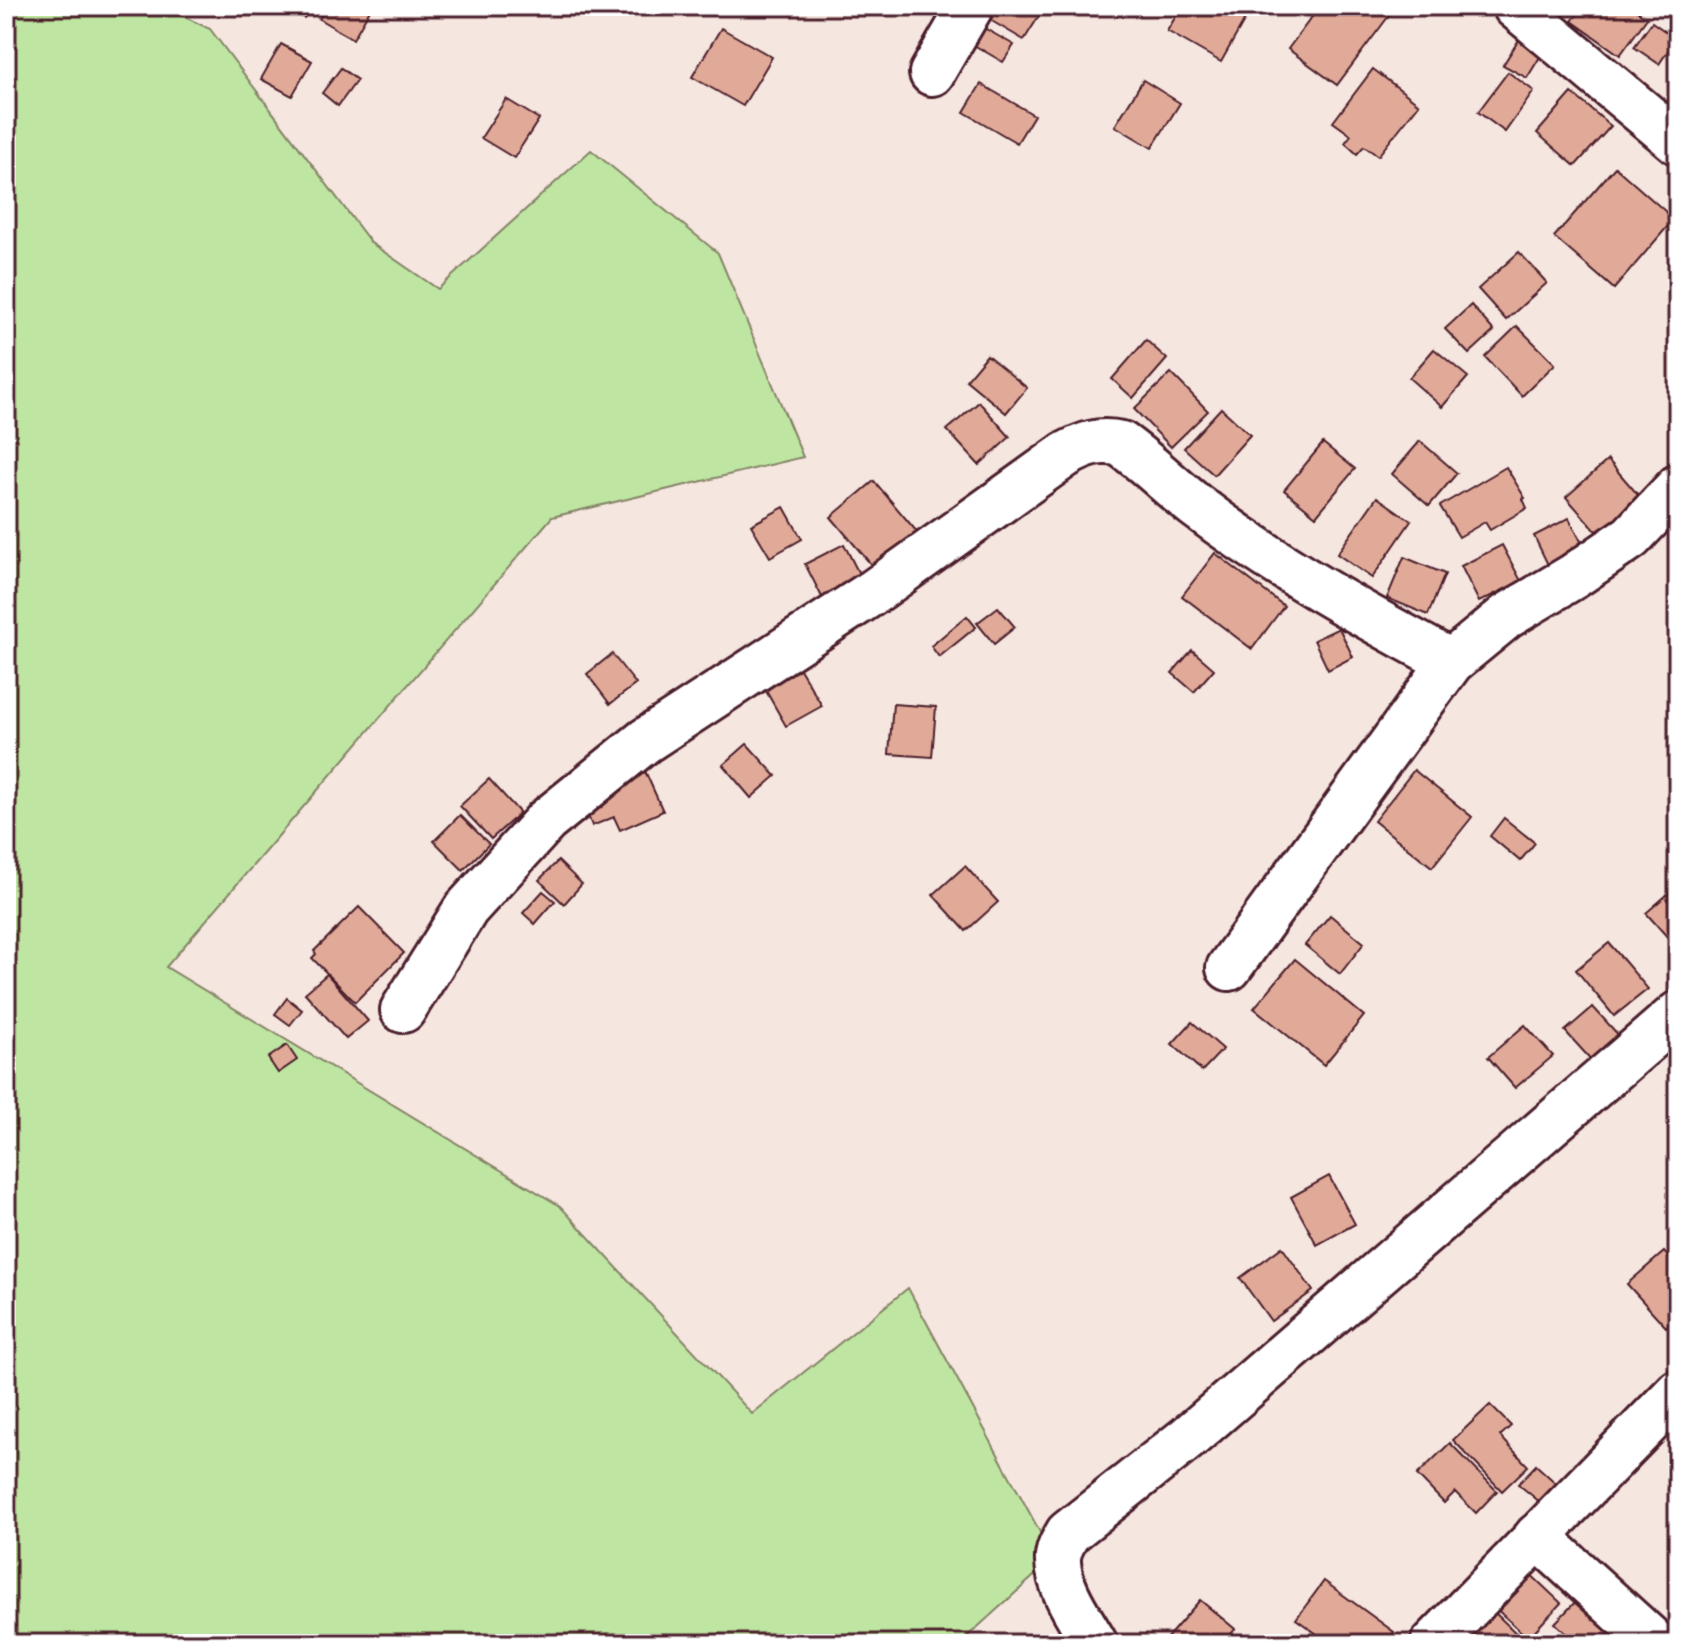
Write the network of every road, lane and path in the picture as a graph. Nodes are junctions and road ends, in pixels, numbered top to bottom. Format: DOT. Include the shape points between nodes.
graph roads {
  1 [pos="971,6"];
  2 [pos="1520,7"];
  3 [pos="932,73"];
  4 [pos="1678,142"];
  5 [pos="1678,487"];
  6 [pos="1451,662"];
  7 [pos="1229,968"];
  8 [pos="403,1010"];
  9 [pos="1678,1014"];
  10 [pos="1678,1392"];
  11 [pos="1537,1536"];
  12 [pos="1095,1644"];
  13 [pos="1433,1644"];
  14 [pos="1656,1644"];
  1 -- 3 [label="street"];
  2 -- 4 [label="street"];
  5 -- 6 [label="street" via="1631,537 1507,616"];
  6 -- 7 [label="street"];
  6 -- 8 [label="street" via="1303,580 1196,506 1121,444 1094,442 1065,455 875,591 645,741 546,821 466,909"];
  9 -- 12 [label="street" via="1189,1437 1068,1533 1058,1562 1062,1583"];
  10 -- 11 [label="street"];
  11 -- 13 [label="street"];
  11 -- 14 [label="street"];
}
